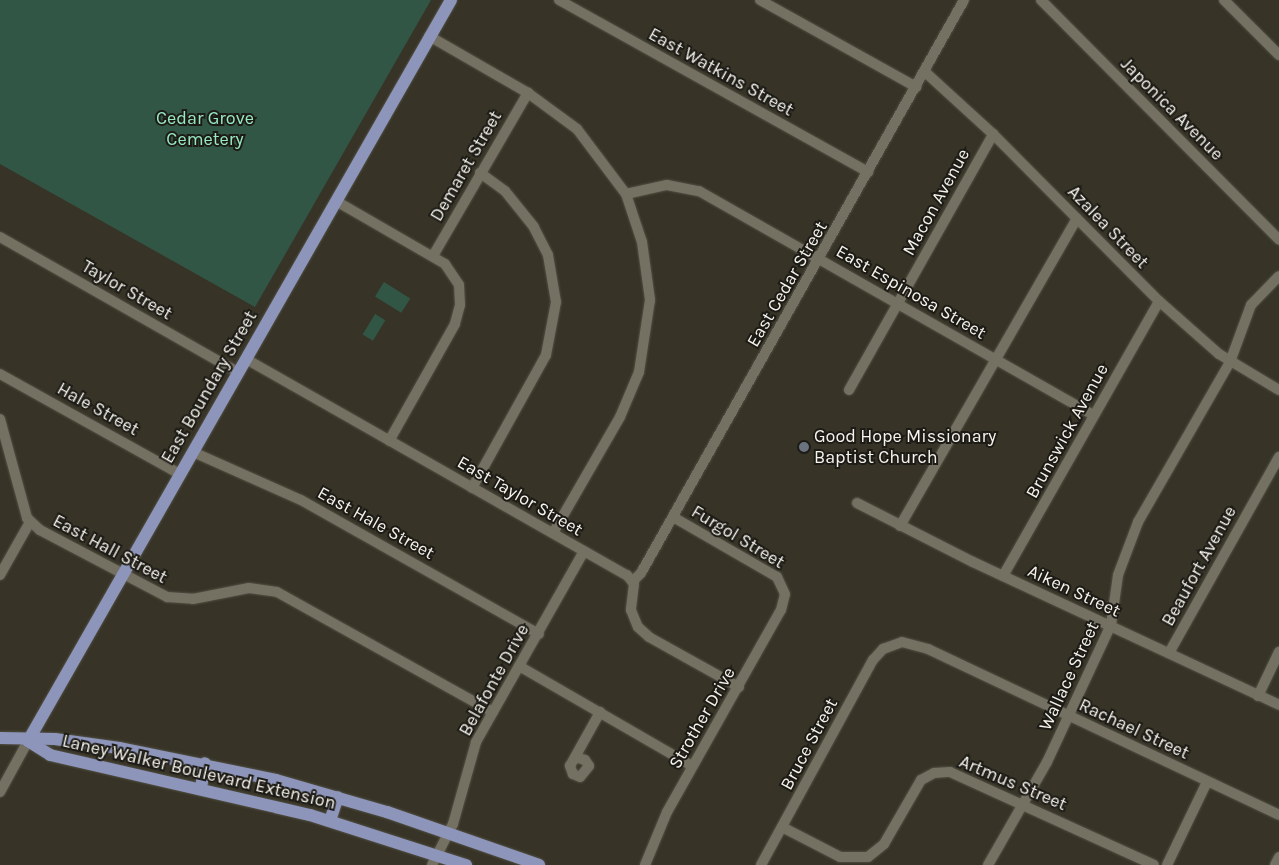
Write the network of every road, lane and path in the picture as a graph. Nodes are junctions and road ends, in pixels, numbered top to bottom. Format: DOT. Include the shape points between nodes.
graph roads {
  1 [pos="451,0"];
  2 [pos="559,0"];
  3 [pos="760,0"];
  4 [pos="964,0"];
  5 [pos="1041,0"];
  6 [pos="1224,0"];
  7 [pos="430,36"];
  8 [pos="1279,55"];
  9 [pos="924,71"];
  10 [pos="916,87"];
  11 [pos="528,93"];
  12 [pos="993,134"];
  13 [pos="868,172"];
  14 [pos="480,173"];
  15 [pos="626,194"];
  16 [pos="336,201"];
  17 [pos="1077,218"];
  18 [pos="0,236"];
  19 [pos="1279,240"];
  20 [pos="433,256"];
  21 [pos="820,259"];
  22 [pos="1279,276"];
  23 [pos="1159,301"];
  24 [pos="898,303"];
  25 [pos="246,359"];
  26 [pos="996,359"];
  27 [pos="1230,362"];
  28 [pos="238,372"];
  29 [pos="0,374"];
  30 [pos="848,390"];
  31 [pos="1279,390"];
  32 [pos="1094,415"];
  33 [pos="0,418"];
  34 [pos="389,441"];
  35 [pos="193,452"];
  36 [pos="1279,457"];
  37 [pos="180,474"];
  38 [pos="472,488"];
  39 [pos="858,503"];
  40 [pos="673,517"];
  41 [pos="30,522"];
  42 [pos="900,526"];
  43 [pos="553,534"];
  44 [pos="584,551"];
  45 [pos="0,575"];
  46 [pos="123,575"];
  47 [pos="1003,576"];
  48 [pos="633,581"];
  49 [pos="784,588"];
  50 [pos="1111,625"];
  51 [pos="538,634"];
  52 [pos="891,644"];
  53 [pos="1279,652"];
  54 [pos="1169,653"];
  55 [pos="520,666"];
  56 [pos="739,687"];
  57 [pos="1258,696"];
  58 [pos="1279,705"];
  59 [pos="493,712"];
  60 [pos="600,712"];
  61 [pos="1070,716"];
  62 [pos="0,738"];
  63 [pos="28,741"];
  64 [pos="578,758"];
  65 [pos="205,763"];
  66 [pos="692,766"];
  67 [pos="1207,782"];
  68 [pos="200,788"];
  69 [pos="0,792"];
  70 [pos="338,797"];
  71 [pos="1023,803"];
  72 [pos="1279,816"];
  73 [pos="330,821"];
  74 [pos="782,827"];
  75 [pos="450,832"];
  76 [pos="1279,857"];
  77 [pos="434,860"];
  78 [pos="466,865"];
  79 [pos="539,865"];
  80 [pos="645,865"];
  81 [pos="761,865"];
  82 [pos="988,865"];
  83 [pos="1154,865"];
  84 [pos="1167,865"];
  85 [pos="1275,865"];
  1 -- 7 [label="main road, East Boundary Street"];
  2 -- 13 [label="street, East Watkins Street"];
  3 -- 10 [label="street"];
  4 -- 9 [label="street, East Cedar Street"];
  5 -- 19 [label="street, Japonica Avenue"];
  6 -- 8 [label="street"];
  7 -- 11 [label="street"];
  7 -- 16 [label="main road, East Boundary Street"];
  9 -- 10 [label="street, East Cedar Street"];
  9 -- 12 [label="street, Azalea Street"];
  10 -- 13 [label="street, East Cedar Street"];
  11 -- 14 [label="street, Demaret Street"];
  11 -- 15 [label="street" via="577,129"];
  12 -- 17 [label="street, Azalea Street"];
  12 -- 24 [label="street, Macon Avenue"];
  13 -- 21 [label="street, East Cedar Street"];
  14 -- 20 [label="street, Demaret Street"];
  14 -- 38 [label="street" via="505,191 534,227 548,255 556,302 546,355"];
  15 -- 21 [label="street, East Espinosa Street" via="666,185 699,191"];
  15 -- 43 [label="street" via="648,276 649,312 643,357 620,417"];
  16 -- 20 [label="street"];
  16 -- 25 [label="main road, East Boundary Street"];
  17 -- 23 [label="street, Azalea Street"];
  17 -- 26 [label="street"];
  18 -- 28 [label="street, Taylor Street"];
  20 -- 34 [label="street" via="455,278 460,294 459,314"];
  21 -- 24 [label="street, East Espinosa Street"];
  21 -- 40 [label="street, East Cedar Street"];
  22 -- 27 [label="street, Wallace Street" via="1251,305"];
  23 -- 27 [label="street, Azalea Street"];
  23 -- 32 [label="street, Brunswick Avenue"];
  24 -- 26 [label="street, East Espinosa Street"];
  24 -- 30 [label="street, Macon Avenue"];
  25 -- 28 [label="main road, East Boundary Street"];
  25 -- 34 [label="street, East Taylor Street"];
  26 -- 32 [label="street, East Espinosa Street"];
  26 -- 42 [label="street"];
  27 -- 31 [label="street, Azalea Street"];
  27 -- 50 [label="street, Wallace Street" via="1128,541 1118,575"];
  28 -- 35 [label="main road, East Boundary Street"];
  29 -- 37 [label="street, Hale Street"];
  32 -- 47 [label="street, Brunswick Avenue"];
  33 -- 41 [label="street, East Hall Street"];
  34 -- 38 [label="street, East Taylor Street"];
  35 -- 37 [label="main road, East Boundary Street"];
  35 -- 51 [label="street, East Hale Street" via="301,500"];
  36 -- 54 [label="street, Beaufort Avenue"];
  37 -- 46 [label="main road, East Boundary Street"];
  38 -- 43 [label="street, East Taylor Street"];
  39 -- 42 [label="street, Aiken Street"];
  40 -- 48 [label="street, East Cedar Street"];
  40 -- 49 [label="street, Furgol Street" via="777,577"];
  41 -- 45 [label="street"];
  41 -- 46 [label="street, East Hall Street"];
  42 -- 47 [label="street, Aiken Street"];
  43 -- 44 [label="street, East Taylor Street"];
  44 -- 48 [label="street, East Taylor Street"];
  44 -- 51 [label="street, Belafonte Drive"];
  46 -- 59 [label="street, East Hall Street" via="174,598 194,599 249,588 277,592"];
  46 -- 63 [label="main road, East Boundary Street"];
  47 -- 50 [label="street, Aiken Street"];
  48 -- 56 [label="street" via="631,610 638,627 649,637"];
  49 -- 56 [label="street, Strother Drive" via="781,610"];
  50 -- 54 [label="street, Aiken Street"];
  50 -- 61 [label="street, Wallace Street"];
  51 -- 55 [label="street, Belafonte Drive"];
  52 -- 61 [label="street, Rachael Street" via="918,645"];
  52 -- 74 [label="street, Bruce Street" via="873,660"];
  53 -- 57 [label="street"];
  54 -- 57 [label="street, Aiken Street"];
  55 -- 59 [label="street, Belafonte Drive"];
  55 -- 60 [label="street"];
  56 -- 66 [label="street, Strother Drive"];
  57 -- 58 [label="street, Aiken Street"];
  59 -- 75 [label="street, Belafonte Drive" via="476,742"];
  60 -- 64 [label="street"];
  60 -- 66 [label="street"];
  61 -- 67 [label="street, Rachael Street"];
  61 -- 71 [label="street, Wallace Street"];
  62 -- 63 [label="main road"];
  63 -- 65 [label="main road, Laney Walker Boulevard Extension" via="55,739"];
  63 -- 68 [label="main road, Laney Walker Boulevard Extension" via="50,754"];
  63 -- 69 [label="street, East Boundary Street"];
  65 -- 68 [label="main road"];
  65 -- 70 [label="main road, Laney Walker Boulevard Extension"];
  66 -- 80 [label="street, Strother Drive" via="667,812"];
  67 -- 72 [label="street, Rachael Street"];
  67 -- 84 [label="street"];
  68 -- 73 [label="main road, Laney Walker Boulevard Extension"];
  70 -- 73 [label="main road"];
  70 -- 75 [label="main road, Laney Walker Boulevard Extension"];
  71 -- 74 [label="street, Artmus Street" via="960,775 934,773 916,788 880,850 860,859 830,853"];
  71 -- 82 [label="street, Wallace Street"];
  71 -- 83 [label="street, Artmus Street"];
  73 -- 77 [label="main road, Laney Walker Boulevard Extension"];
  74 -- 81 [label="street, Bruce Street"];
  75 -- 77 [label="street, Belafonte Drive"];
  75 -- 79 [label="main road, Laney Walker Boulevard Extension"];
  76 -- 85 [label="street"];
  77 -- 78 [label="main road, Laney Walker Boulevard Extension"];
}
